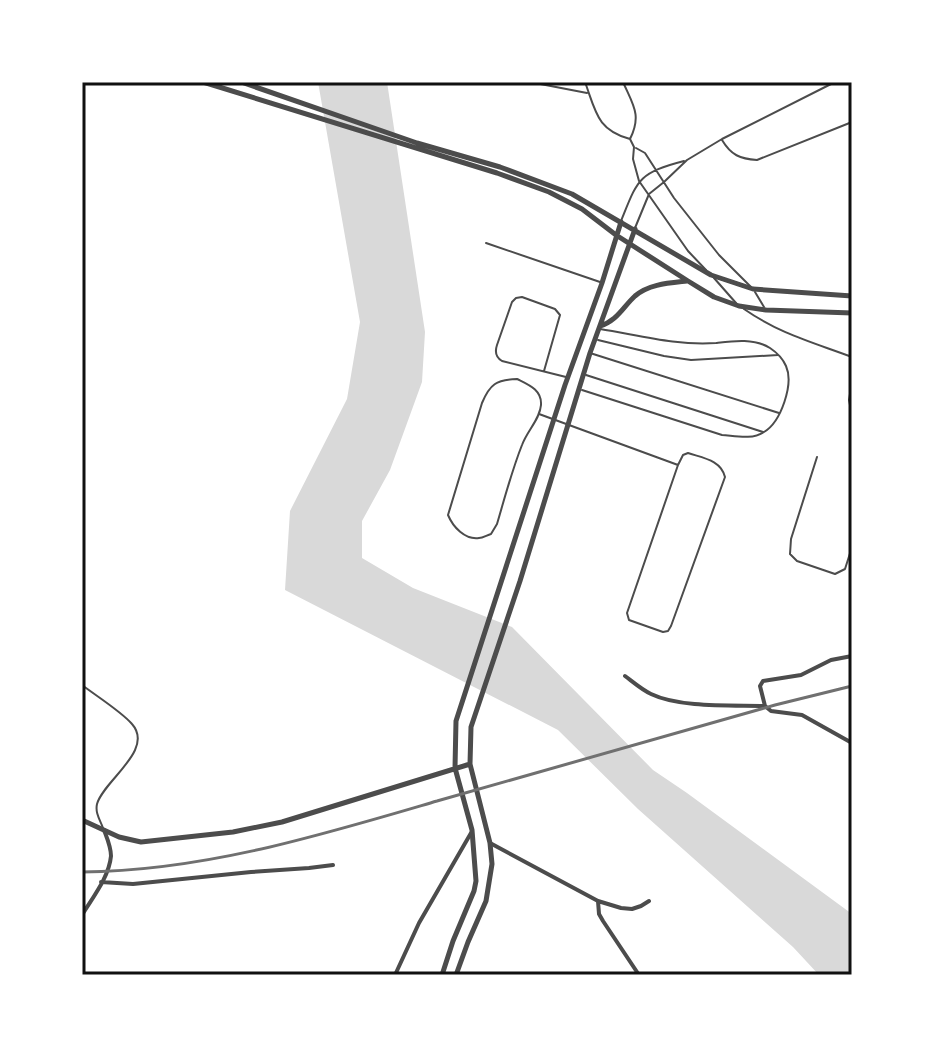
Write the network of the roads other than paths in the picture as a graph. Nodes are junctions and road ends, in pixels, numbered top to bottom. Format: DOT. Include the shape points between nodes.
graph roads {
  1 [pos="203,82"];
  2 [pos="241,82"];
  3 [pos="530,82"];
  4 [pos="585,82"];
  5 [pos="623,82"];
  6 [pos="835,82"];
  7 [pos="251,84"];
  8 [pos="589,94"];
  9 [pos="306,110"];
  10 [pos="852,122"];
  11 [pos="630,139"];
  12 [pos="722,139"];
  13 [pos="416,146"];
  14 [pos="634,147"];
  15 [pos="687,160"];
  16 [pos="655,168"];
  17 [pos="639,181"];
  18 [pos="664,182"];
  19 [pos="649,194"];
  20 [pos="621,222"];
  21 [pos="635,229"];
  22 [pos="616,235"];
  23 [pos="486,243"];
  24 [pos="629,243"];
  25 [pos="711,275"];
  26 [pos="688,281"];
  27 [pos="602,283"];
  28 [pos="753,289"];
  29 [pos="852,296"];
  30 [pos="739,306"];
  31 [pos="766,310"];
  32 [pos="852,313"];
  33 [pos="765,324"];
  34 [pos="599,327"];
  35 [pos="595,339"];
  36 [pos="590,353"];
  37 [pos="779,355"];
  38 [pos="852,357"];
  39 [pos="544,371"];
  40 [pos="584,374"];
  41 [pos="567,377"];
  42 [pos="852,382"];
  43 [pos="578,389"];
  44 [pos="780,413"];
  45 [pos="539,414"];
  46 [pos="852,415"];
  47 [pos="554,419"];
  48 [pos="568,425"];
  49 [pos="764,432"];
  50 [pos="817,457"];
  51 [pos="678,465"];
  52 [pos="852,547"];
  53 [pos="852,656"];
  54 [pos="625,676"];
  55 [pos="82,685"];
  56 [pos="765,706"];
  57 [pos="852,743"];
  58 [pos="470,764"];
  59 [pos="455,768"];
  60 [pos="82,820"];
  61 [pos="104,830"];
  62 [pos="472,830"];
  63 [pos="490,843"];
  64 [pos="333,865"];
  65 [pos="101,882"];
  66 [pos="598,901"];
  67 [pos="649,901"];
  68 [pos="82,915"];
  69 [pos="395,975"];
  70 [pos="442,975"];
  71 [pos="456,975"];
  72 [pos="639,975"];
  1 -- 9 [label="street"];
  2 -- 7 [label="street"];
  3 -- 8 [label="lane"];
  4 -- 8 [label="lane"];
  5 -- 11 [label="lane" via="635,108 637,126"];
  6 -- 12 [label="lane"];
  7 -- 9 [label="street"];
  8 -- 11 [label="lane" via="605,126"];
  9 -- 13 [label="street"];
  10 -- 12 [label="lane" via="757,160 732,154"];
  11 -- 14 [label="lane"];
  12 -- 15 [label="lane"];
  13 -- 20 [label="street" via="534,178"];
  13 -- 22 [label="street" via="549,192"];
  14 -- 16 [label="lane"];
  14 -- 17 [label="lane"];
  15 -- 16 [label="lane"];
  15 -- 18 [label="lane"];
  16 -- 17 [label="lane"];
  16 -- 18 [label="lane"];
  17 -- 19 [label="lane"];
  17 -- 20 [label="lane"];
  18 -- 19 [label="lane"];
  18 -- 28 [label="lane" via="719,255"];
  19 -- 21 [label="lane"];
  19 -- 25 [label="lane"];
  20 -- 21 [label="street"];
  20 -- 22 [label="street"];
  21 -- 24 [label="street"];
  21 -- 25 [label="street"];
  22 -- 24 [label="street"];
  22 -- 27 [label="street"];
  23 -- 27 [label="lane"];
  24 -- 26 [label="street"];
  24 -- 34 [label="street"];
  25 -- 28 [label="street"];
  25 -- 30 [label="lane"];
  26 -- 30 [label="street"];
  26 -- 34 [label="street" via="645,289 613,321"];
  27 -- 41 [label="street"];
  28 -- 29 [label="street"];
  28 -- 31 [label="lane"];
  30 -- 31 [label="street"];
  30 -- 33 [label="lane"];
  31 -- 32 [label="street"];
  31 -- 33 [label="lane"];
  33 -- 38 [label="lane"];
  34 -- 35 [label="street"];
  34 -- 37 [label="lane" via="695,344 754,342"];
  35 -- 36 [label="street"];
  35 -- 37 [label="lane" via="691,360"];
  36 -- 40 [label="street"];
  36 -- 44 [label="lane"];
  37 -- 44 [label="lane" via="788,374"];
  39 -- 39 [label="lane" via="497,357 495,350 516,298 560,315"];
  39 -- 41 [label="lane"];
  40 -- 43 [label="street"];
  40 -- 49 [label="lane"];
  41 -- 47 [label="street"];
  42 -- 46 [label="lane"];
  43 -- 48 [label="street"];
  43 -- 49 [label="lane" via="722,435 754,437"];
  44 -- 49 [label="lane"];
  45 -- 45 [label="lane" via="539,393 517,379 495,383 487,393 448,515 456,529 469,537 491,534 522,444"];
  45 -- 47 [label="lane"];
  47 -- 48 [label="lane"];
  47 -- 59 [label="street" via="456,721"];
  48 -- 51 [label="lane"];
  48 -- 58 [label="street" via="471,727"];
  50 -- 52 [label="lane" via="790,554 835,574 845,569"];
  51 -- 51 [label="lane" via="688,453 719,465 725,477 671,626 663,632 629,620 627,613"];
  53 -- 56 [label="street" via="801,675 763,681"];
  54 -- 56 [label="street" via="663,699"];
  55 -- 61 [label="lane" via="137,732 133,753 97,804"];
  56 -- 57 [label="street" via="802,715"];
  58 -- 59 [label="street"];
  58 -- 63 [label="street"];
  59 -- 61 [label="street" via="233,832 141,842"];
  59 -- 62 [label="street"];
  60 -- 61 [label="street"];
  61 -- 65 [label="street" via="111,856"];
  62 -- 69 [label="street"];
  62 -- 70 [label="street" via="474,891"];
  63 -- 66 [label="street"];
  63 -- 71 [label="street" via="489,892"];
  64 -- 65 [label="street" via="133,884"];
  65 -- 68 [label="street"];
  66 -- 67 [label="street" via="632,909"];
  66 -- 72 [label="street" via="599,914"];
}
